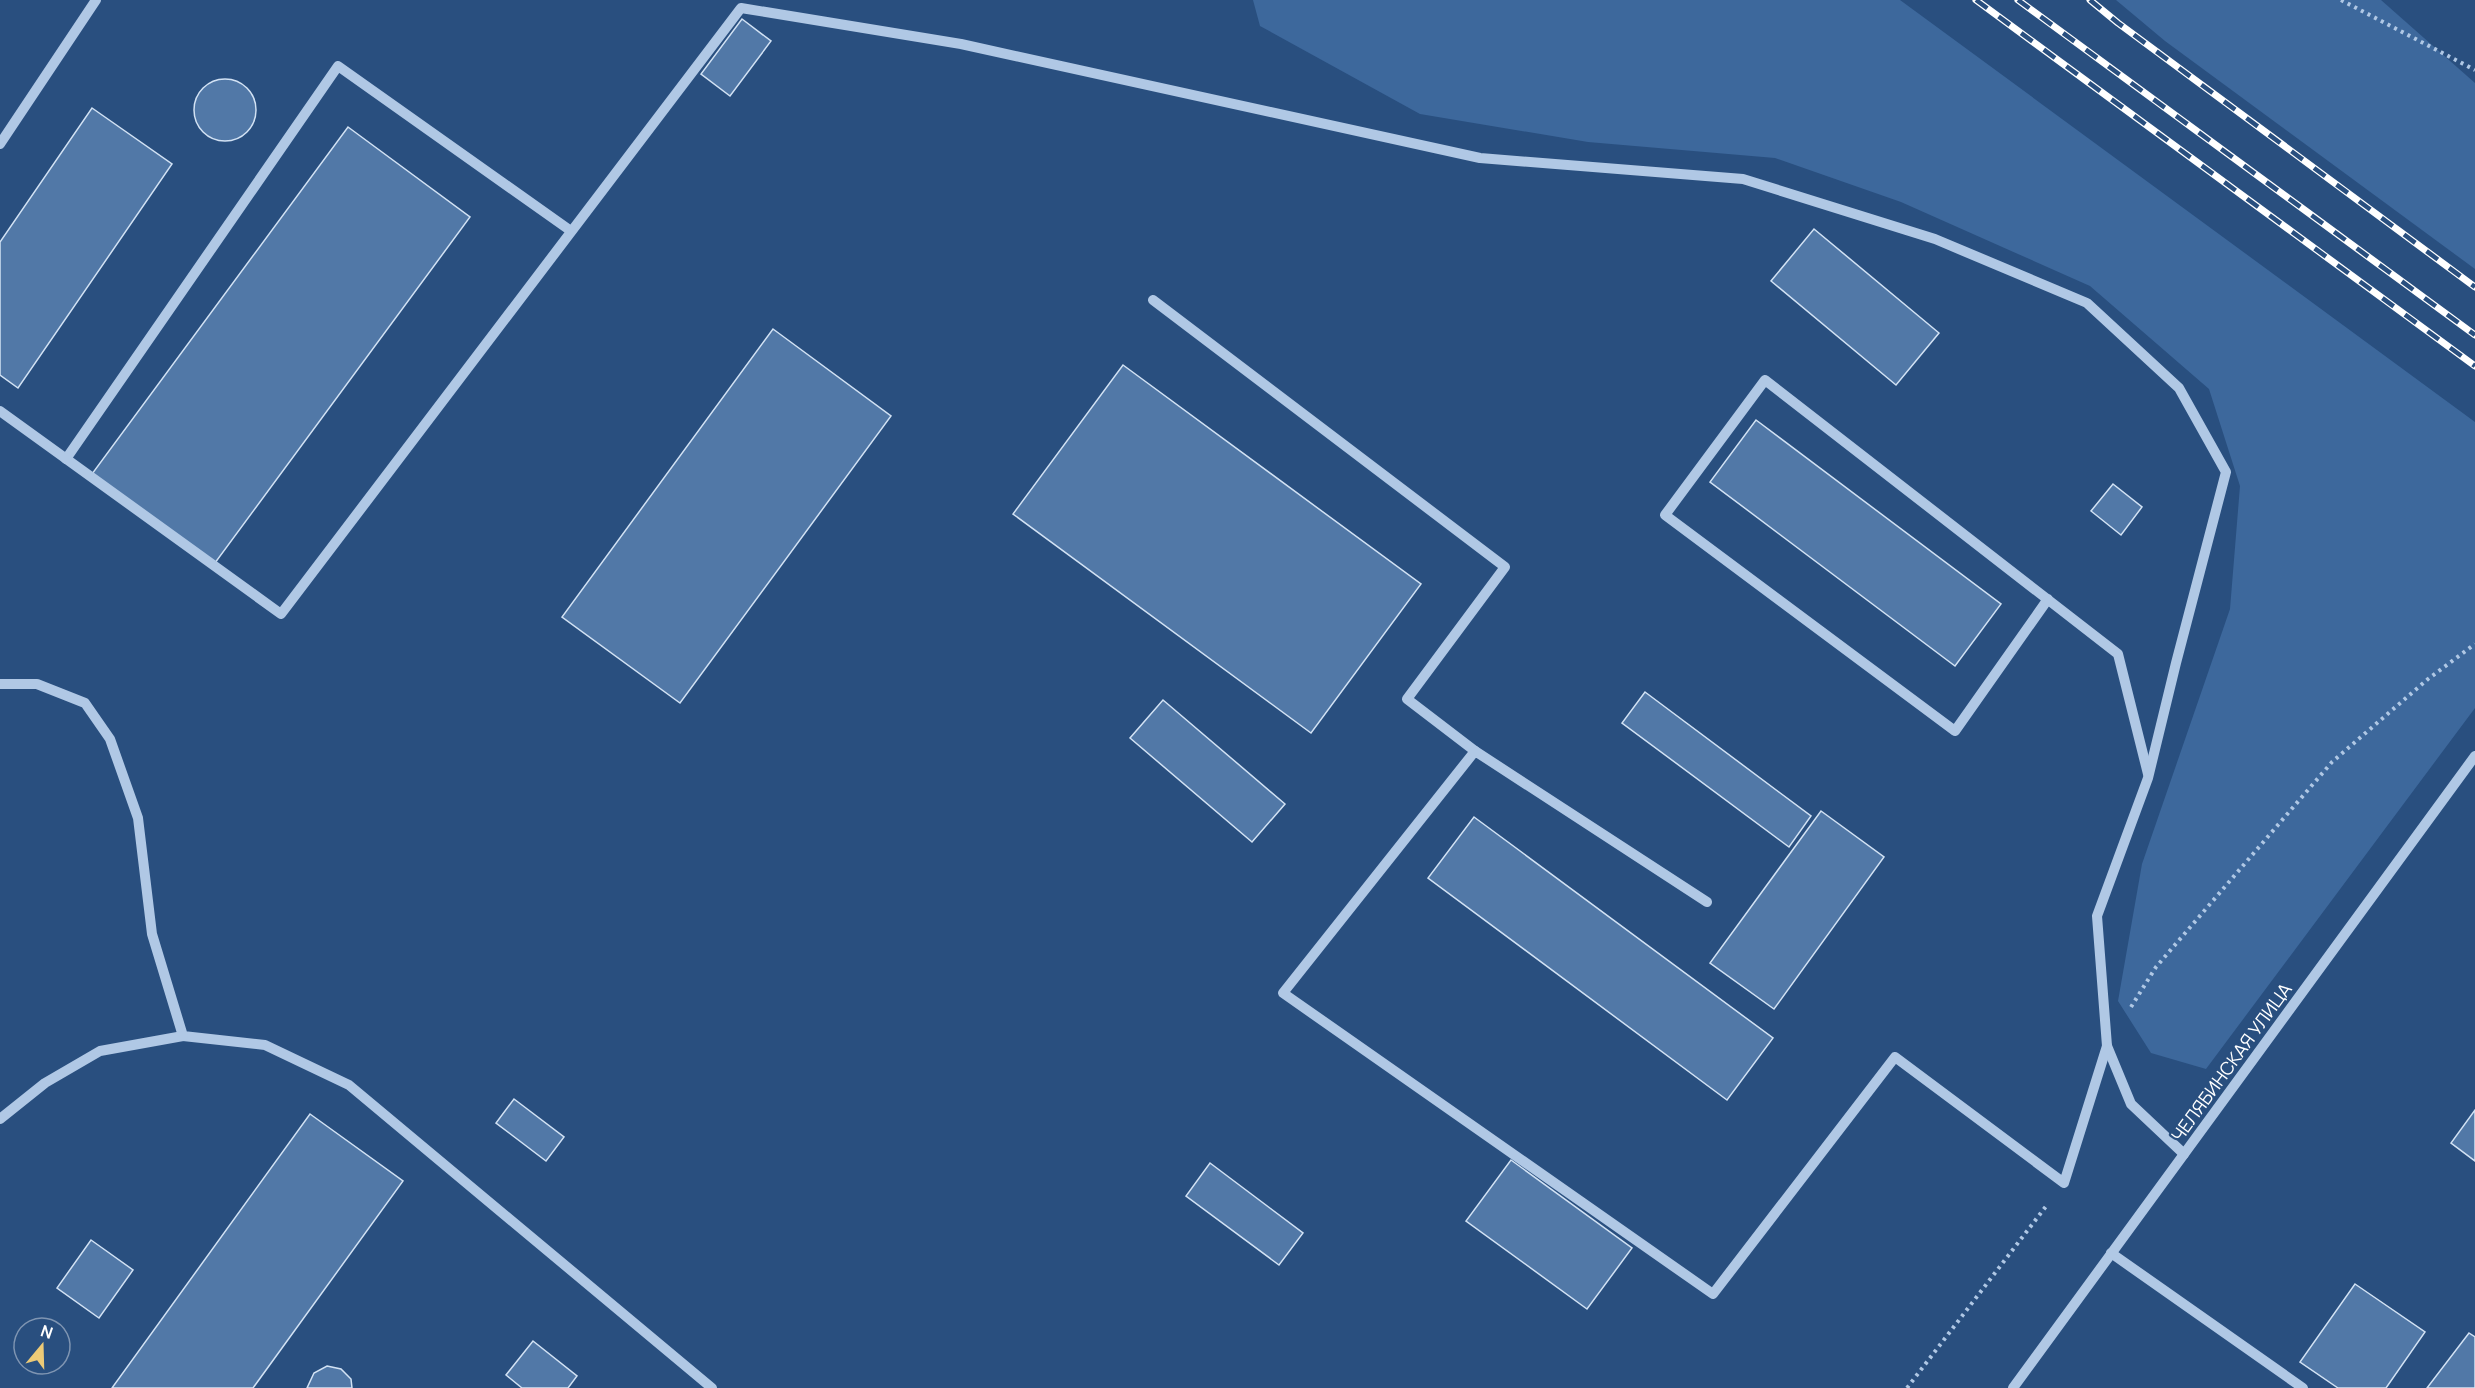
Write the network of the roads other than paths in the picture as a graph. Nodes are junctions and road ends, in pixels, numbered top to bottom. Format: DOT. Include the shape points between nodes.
graph roads {
  1 [pos="96,0"];
  2 [pos="0,144"];
  3 [pos="572,231"];
  4 [pos="1153,300"];
  5 [pos="0,411"];
  6 [pos="66,459"];
  7 [pos="2048,599"];
  8 [pos="0,684"];
  9 [pos="1475,751"];
  10 [pos="2475,756"];
  11 [pos="2148,778"];
  12 [pos="1707,902"];
  13 [pos="183,1036"];
  14 [pos="2107,1046"];
  15 [pos="0,1119"];
  16 [pos="2184,1154"];
  17 [pos="2110,1253"];
  18 [pos="712,1388"];
  19 [pos="2013,1388"];
  20 [pos="2303,1388"];
  1 -- 2 [label="street"];
  3 -- 6 [label="street" via="281,614"];
  3 -- 6 [label="street" via="338,66"];
  3 -- 11 [label="street" via="741,8 961,44 1480,158 1743,179 1935,239 2087,303 2179,388 2226,472"];
  4 -- 9 [label="street" via="1505,567 1407,699"];
  5 -- 6 [label="street"];
  7 -- 7 [label="street" via="1765,380 1665,515 1955,731"];
  7 -- 11 [label="street" via="2118,654"];
  8 -- 13 [label="street" via="37,684 85,703 110,739 138,818 152,934"];
  9 -- 12 [label="street"];
  9 -- 14 [label="street" via="1282,993 1713,1294 1895,1058 2064,1183"];
  10 -- 16 [label="street, ЧЕЛЯБИНСКАЯ УЛИЦА"];
  11 -- 14 [label="street" via="2097,916"];
  13 -- 15 [label="street" via="100,1051 45,1083"];
  13 -- 18 [label="street" via="265,1045 349,1085"];
  14 -- 16 [label="street" via="2131,1104"];
  16 -- 17 [label="street, ЧЕЛЯБИНСКАЯ УЛИЦА"];
  17 -- 19 [label="street, ЧЕЛЯБИНСКАЯ УЛИЦА"];
  17 -- 20 [label="street"];
}
